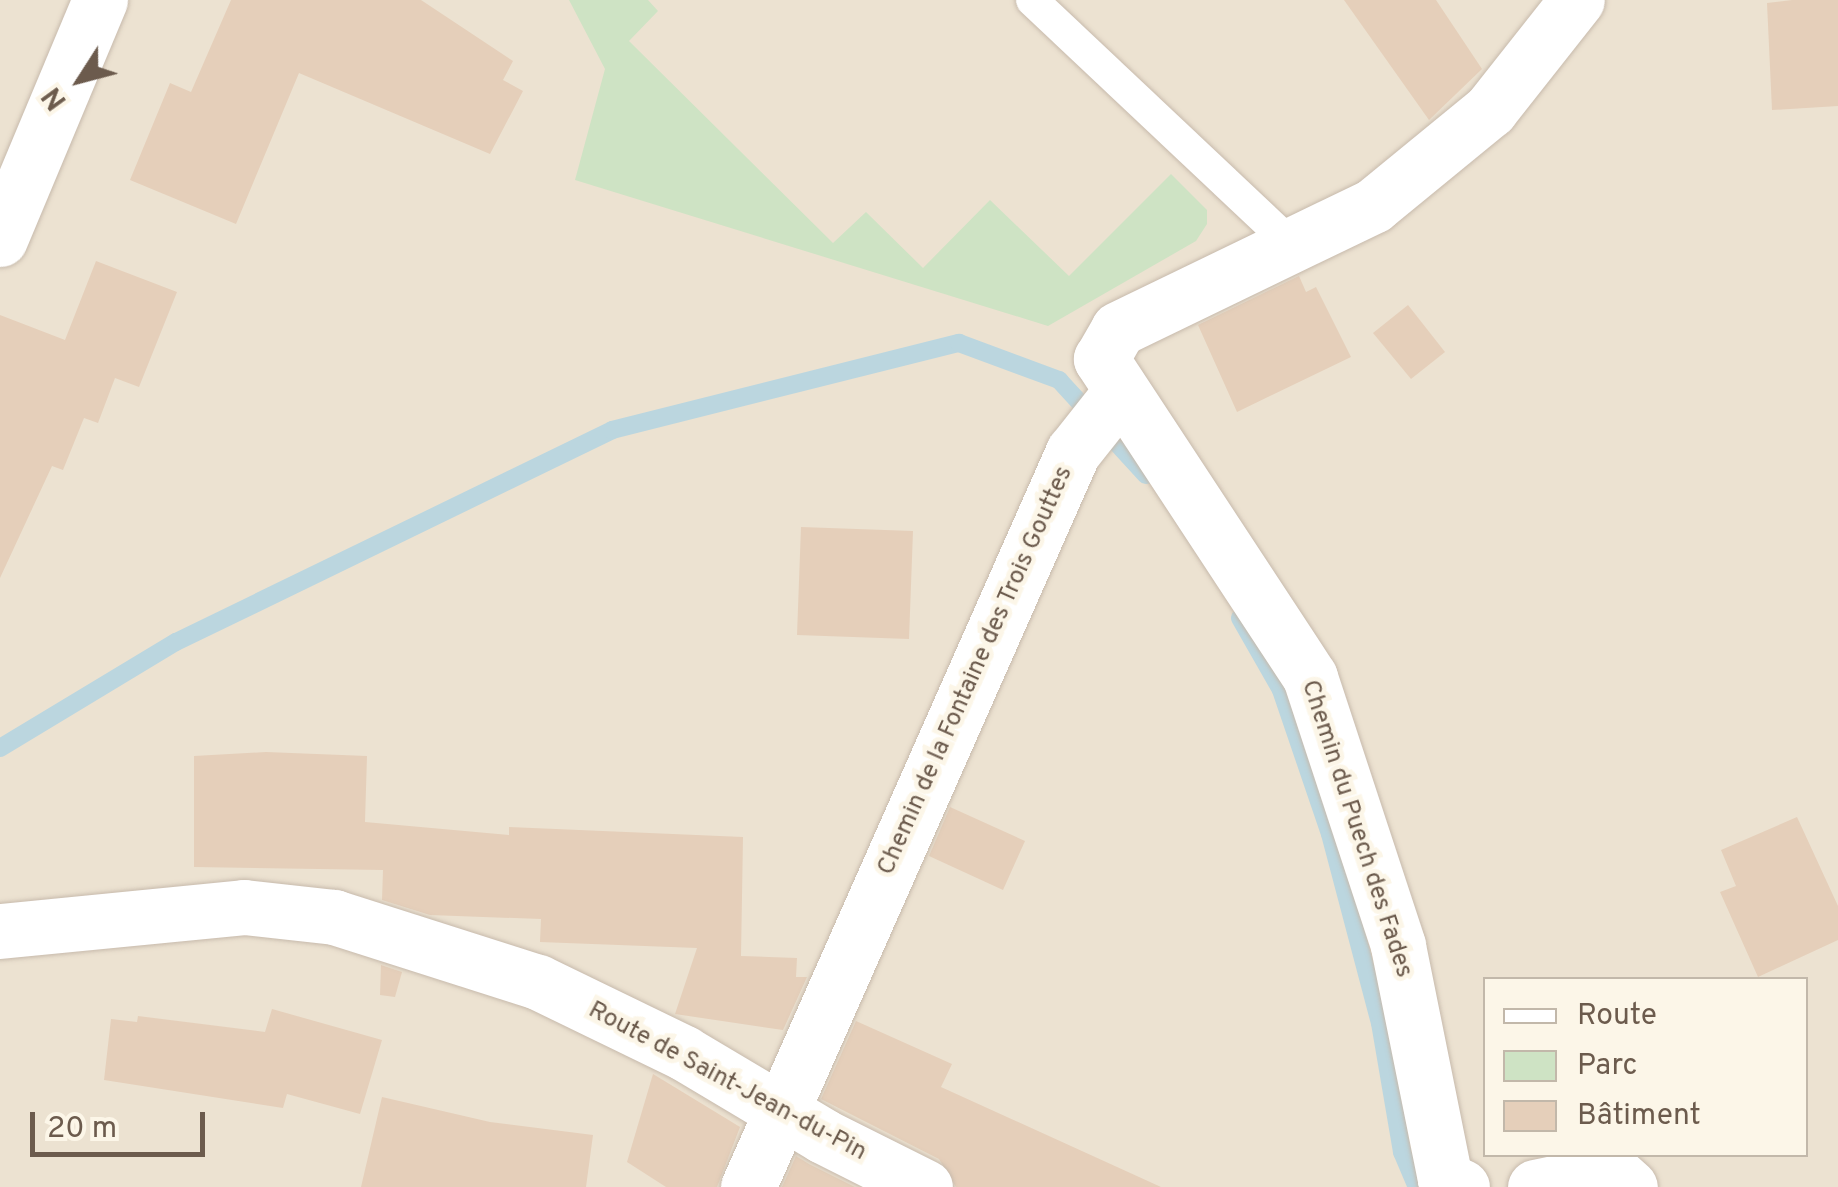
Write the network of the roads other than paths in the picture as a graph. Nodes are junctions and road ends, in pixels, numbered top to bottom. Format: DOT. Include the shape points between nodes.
graph roads {
  1 [pos="100,0"];
  2 [pos="1032,0"];
  3 [pos="1577,0"];
  4 [pos="0,239"];
  5 [pos="1292,245"];
  6 [pos="1118,394"];
  7 [pos="0,931"];
  8 [pos="780,1110"];
  9 [pos="748,1187"];
  10 [pos="925,1187"];
  11 [pos="1462,1187"];
  12 [pos="1534,1187"];
  13 [pos="1630,1187"];
  1 -- 4 [label="street"];
  2 -- 5 [label="lane"];
  3 -- 5 [label="street" via="1490,110 1374,205"];
  5 -- 6 [label="street" via="1118,329 1102,359"];
  6 -- 8 [label="street, Chemin de la Fontaine des Trois Gouttes" via="1073,452"];
  6 -- 11 [label="street, Chemin du Puech des Fades" via="1193,493 1310,677 1398,946 1445,1180"];
  7 -- 8 [label="street, Route de Saint-Jean-du-Pin" via="244,907 334,917 538,982"];
  8 -- 9 [label="street, Chemin de la Fontaine des Trois Gouttes"];
  8 -- 10 [label="street, Route de Saint-Jean-du-Pin"];
  12 -- 13 [label="street" via="1612,1171"];
}
